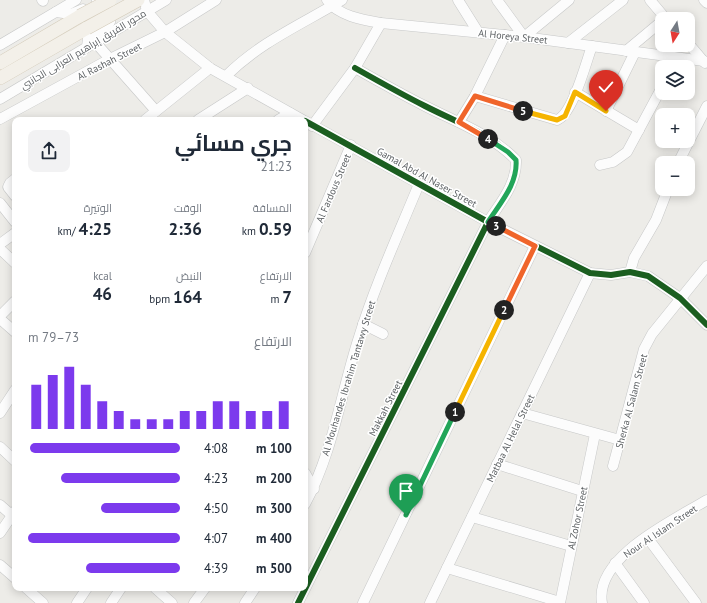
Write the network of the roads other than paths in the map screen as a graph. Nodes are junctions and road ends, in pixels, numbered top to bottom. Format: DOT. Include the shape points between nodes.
graph roads {
  1 [pos="76,0"];
  2 [pos="110,0"];
  3 [pos="134,0"];
  4 [pos="138,0"];
  5 [pos="144,0"];
  6 [pos="166,0"];
  7 [pos="216,0"];
  8 [pos="342,0"];
  9 [pos="458,0"];
  10 [pos="510,0"];
  11 [pos="569,0"];
  12 [pos="623,0"];
  13 [pos="650,0"];
  14 [pos="704,0"];
  15 [pos="329,3"];
  16 [pos="500,3"];
  17 [pos="707,3"];
  18 [pos="147,11"];
  19 [pos="56,12"];
  20 [pos="659,12"];
  21 [pos="381,23"];
  22 [pos="655,28"];
  23 [pos="166,32"];
  24 [pos="478,32"];
  25 [pos="505,35"];
  26 [pos="524,37"];
  27 [pos="568,43"];
  28 [pos="0,45"];
  29 [pos="91,45"];
  30 [pos="592,46"];
  31 [pos="631,51"];
  32 [pos="695,51"];
  33 [pos="678,58"];
  34 [pos="110,59"];
  35 [pos="0,63"];
  36 [pos="706,63"];
  37 [pos="210,68"];
  38 [pos="355,68"];
  39 [pos="226,76"];
  40 [pos="0,78"];
  41 [pos="248,88"];
  42 [pos="575,92"];
  43 [pos="475,96"];
  44 [pos="0,99"];
  45 [pos="655,100"];
  46 [pos="707,106"];
  47 [pos="156,111"];
  48 [pos="606,111"];
  49 [pos="290,113"];
  50 [pos="149,117"];
  51 [pos="203,117"];
  52 [pos="283,117"];
  53 [pos="298,117"];
  54 [pos="0,119"];
  55 [pos="308,121"];
  56 [pos="459,122"];
  57 [pos="308,123"];
  58 [pos="639,130"];
  59 [pos="351,145"];
  60 [pos="682,156"];
  61 [pos="600,165"];
  62 [pos="12,181"];
  63 [pos="419,184"];
  64 [pos="12,192"];
  65 [pos="665,196"];
  66 [pos="0,203"];
  67 [pos="12,218"];
  68 [pos="488,222"];
  69 [pos="12,235"];
  70 [pos="0,244"];
  71 [pos="308,246"];
  72 [pos="535,246"];
  73 [pos="0,249"];
  74 [pos="12,260"];
  75 [pos="707,266"];
  76 [pos="630,272"];
  77 [pos="590,273"];
  78 [pos="680,298"];
  79 [pos="0,301"];
  80 [pos="11,305"];
  81 [pos="0,318"];
  82 [pos="363,324"];
  83 [pos="707,325"];
  84 [pos="12,329"];
  85 [pos="383,334"];
  86 [pos="12,395"];
  87 [pos="0,413"];
  88 [pos="522,413"];
  89 [pos="595,434"];
  90 [pos="620,440"];
  91 [pos="0,447"];
  92 [pos="12,458"];
  93 [pos="498,464"];
  94 [pos="613,466"];
  95 [pos="308,478"];
  96 [pos="314,489"];
  97 [pos="582,491"];
  98 [pos="308,499"];
  99 [pos="707,500"];
  100 [pos="0,504"];
  101 [pos="12,513"];
  102 [pos="472,517"];
  103 [pos="12,518"];
  104 [pos="0,534"];
  105 [pos="647,537"];
  106 [pos="570,546"];
  107 [pos="614,563"];
  108 [pos="0,565"];
  109 [pos="447,568"];
  110 [pos="12,575"];
  111 [pos="308,583"];
  112 [pos="29,591"];
  113 [pos="85,591"];
  114 [pos="119,591"];
  115 [pos="158,591"];
  116 [pos="203,591"];
  117 [pos="253,591"];
  118 [pos="304,591"];
  119 [pos="560,602"];
  120 [pos="43,603"];
  121 [pos="77,603"];
  122 [pos="111,603"];
  123 [pos="172,603"];
  124 [pos="194,603"];
  125 [pos="245,603"];
  126 [pos="298,603"];
  127 [pos="363,603"];
  128 [pos="430,603"];
  129 [pos="602,603"];
  130 [pos="644,603"];
  131 [pos="696,603"];
  1 -- 19 [label="street"];
  2 -- 35 [label="main road, bridge"];
  3 -- 18 [label="street, Gamal Abd Al Naser Street"];
  4 -- 40 [label="main road, bridge"];
  5 -- 18 [label="street, Gamal Abd Al Naser Street"];
  6 -- 18 [label="street, محور الفريق إبراهيم العرابى الجانبي"];
  7 -- 23 [label="street, Al Rashah Street"];
  8 -- 15 [label="street"];
  9 -- 24 [label="street"];
  10 -- 16 [label="street"];
  11 -- 26 [label="street"];
  12 -- 27 [label="street"];
  13 -- 20 [label="street"];
  14 -- 17 [label="street"];
  15 -- 21 [label="street, Al Horeya Street" via="355,18"];
  15 -- 39 [label="street" via="273,38"];
  16 -- 26 [label="street"];
  18 -- 23 [label="street, Gamal Abd Al Naser Street"];
  18 -- 29 [label="street, محور الفريق إبراهيم العرابى الجانبي"];
  19 -- 28 [label="street"];
  19 -- 29 [label="street" via="74,13 95,2 102,2 111,16 111,21 88,38"];
  21 -- 24 [label="street, Al Horeya Street"];
  21 -- 38 [label="street"];
  22 -- 31 [label="street"];
  23 -- 34 [label="street, Al Rashah Street"];
  23 -- 37 [label="street, Gamal Abd Al Naser Street"];
  24 -- 25 [label="street, Al Horeya Street"];
  25 -- 26 [label="street, Al Horeya Street"];
  25 -- 43 [label="street"];
  26 -- 27 [label="street, Al Horeya Street"];
  27 -- 30 [label="street, Al Horeya Street"];
  29 -- 34 [label="street"];
  29 -- 44 [label="street, محور الفريق إبراهيم العرابى الجانبي"];
  30 -- 31 [label="street, Al Horeya Street"];
  30 -- 42 [label="street"];
  31 -- 33 [label="street, Al Horeya Street"];
  31 -- 48 [label="street"];
  32 -- 36 [label="street"];
  33 -- 36 [label="street, Al Horeya Street"];
  34 -- 47 [label="street"];
  34 -- 54 [label="street, Al Rashah Street"];
  37 -- 39 [label="street, Gamal Abd Al Naser Street"];
  37 -- 47 [label="street"];
  38 -- 55 [label="street"];
  38 -- 56 [label="street"];
  39 -- 41 [label="street, Gamal Abd Al Naser Street"];
  41 -- 49 [label="street, Gamal Abd Al Naser Street"];
  41 -- 51 [label="street"];
  42 -- 43 [label="street" via="565,116 557,120"];
  42 -- 48 [label="street"];
  43 -- 56 [label="street"];
  45 -- 58 [label="street"];
  46 -- 60 [label="street"];
  47 -- 50 [label="street"];
  48 -- 58 [label="street"];
  49 -- 52 [label="street"];
  49 -- 53 [label="street, Gamal Abd Al Naser Street"];
  56 -- 68 [label="street, Makkah Street" via="502,148 516,160 516,172 510,188"];
  57 -- 59 [label="street, Gamal Abd Al Naser Street"];
  58 -- 61 [label="street" via="627,152 613,162"];
  59 -- 63 [label="street, Gamal Abd Al Naser Street"];
  59 -- 71 [label="street, Al Fardous Street"];
  62 -- 64 [label="street" via="8,187"];
  63 -- 68 [label="street, Gamal Abd Al Naser Street"];
  63 -- 82 [label="street, Al Mouhandes Ibrahim Tantawy Street"];
  65 -- 76 [label="street"];
  66 -- 67 [label="street"];
  68 -- 72 [label="street, Gamal Abd Al Naser Street"];
  68 -- 111 [label="street, Makkah Street"];
  69 -- 70 [label="street"];
  72 -- 77 [label="street, Gamal Abd Al Naser Street"];
  72 -- 127 [label="street"];
  73 -- 74 [label="street"];
  75 -- 78 [label="street, Sherka Al Salam Street"];
  76 -- 77 [label="street, Gamal Abd Al Naser Street" via="611,275"];
  76 -- 78 [label="street, Gamal Abd Al Naser Street" via="648,276"];
  77 -- 88 [label="street, Matbaa Al Helal Street"];
  78 -- 83 [label="street, Gamal Abd Al Naser Street"];
  78 -- 90 [label="street, Sherka Al Salam Street" via="652,334 644,349"];
  79 -- 80 [label="street"];
  80 -- 81 [label="street"];
  81 -- 84 [label="street"];
  82 -- 85 [label="street"];
  82 -- 96 [label="street, Al Mouhandes Ibrahim Tantawy Street"];
  86 -- 87 [label="street"];
  88 -- 89 [label="street"];
  88 -- 93 [label="street, Matbaa Al Helal Street"];
  89 -- 90 [label="street"];
  89 -- 97 [label="street, Al Zohor Street"];
  90 -- 94 [label="street, Sherka Al Salam Street"];
  91 -- 92 [label="street"];
  93 -- 97 [label="street"];
  93 -- 102 [label="street, Matbaa Al Helal Street"];
  95 -- 96 [label="street"];
  96 -- 98 [label="street, Al Mouhandes Ibrahim Tantawy Street"];
  97 -- 106 [label="street, Al Zohor Street"];
  99 -- 105 [label="street, Nour Al Islam Street"];
  100 -- 101 [label="street"];
  102 -- 106 [label="street"];
  102 -- 109 [label="street, Matbaa Al Helal Street"];
  103 -- 104 [label="street"];
  105 -- 107 [label="street, Nour Al Islam Street"];
  105 -- 131 [label="street"];
  106 -- 119 [label="street, Al Zohor Street"];
  107 -- 129 [label="street" via="602,587"];
  107 -- 130 [label="street"];
  108 -- 110 [label="street"];
  109 -- 119 [label="street"];
  109 -- 128 [label="street, Matbaa Al Helal Street"];
  112 -- 120 [label="street"];
  113 -- 121 [label="street"];
  114 -- 122 [label="street"];
  115 -- 123 [label="street"];
  116 -- 124 [label="street"];
  117 -- 125 [label="street"];
  118 -- 126 [label="street, Makkah Street"];
}
